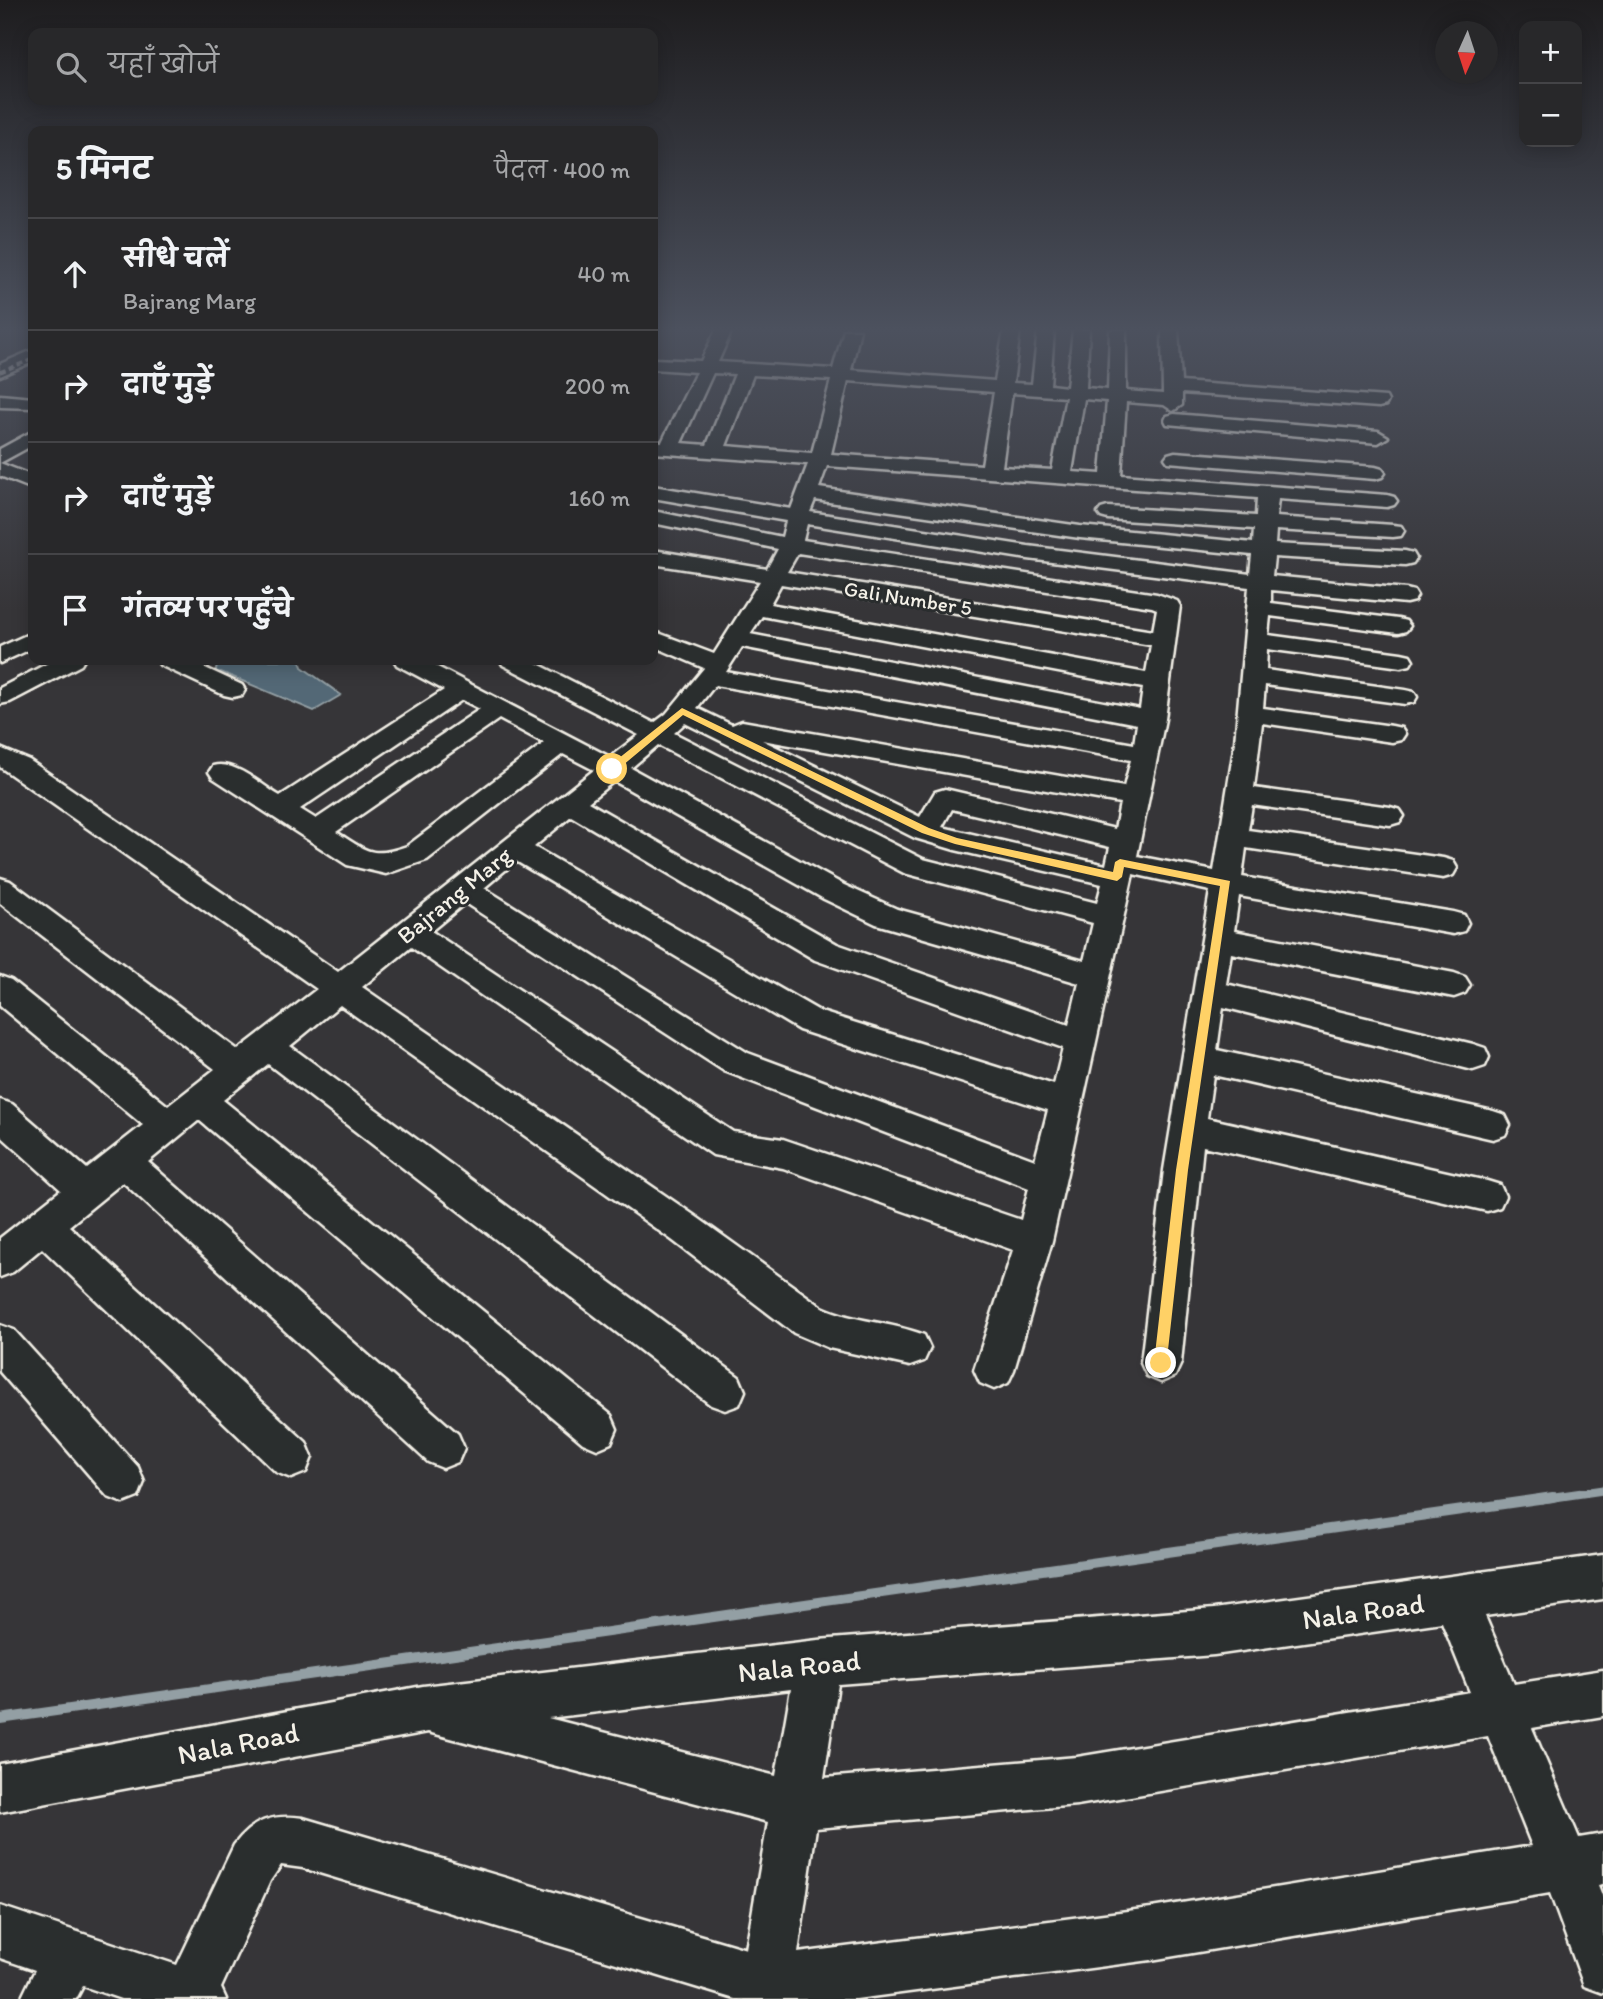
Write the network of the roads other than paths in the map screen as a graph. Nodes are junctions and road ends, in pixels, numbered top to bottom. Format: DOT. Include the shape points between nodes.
graph roads {
  1 [pos="675,423"];
  2 [pos="724,423"];
  3 [pos="829,423"];
  4 [pos="999,423"];
  5 [pos="1071,423"];
  6 [pos="1115,423"];
  7 [pos="1174,423"];
  8 [pos="1269,423"];
  9 [pos="1269,423"];
  10 [pos="1269,423"];
  11 [pos="1377,437"];
  12 [pos="28,440"];
  13 [pos="661,448"];
  14 [pos="713,451"];
  15 [pos="0,457"];
  16 [pos="820,458"];
  17 [pos="0,469"];
  18 [pos="991,473"];
  19 [pos="1061,478"];
  20 [pos="28,481"];
  21 [pos="1111,481"];
  22 [pos="1176,484"];
  23 [pos="1268,491"];
  24 [pos="658,493"];
  25 [pos="1387,501"];
  26 [pos="1108,513"];
  27 [pos="799,518"];
  28 [pos="658,525"];
  29 [pos="1393,531"];
  30 [pos="1264,535"];
  31 [pos="658,558"];
  32 [pos="1405,558"];
  33 [pos="1176,572"];
  34 [pos="774,576"];
  35 [pos="1259,596"];
  36 [pos="1406,596"];
  37 [pos="1169,606"];
  38 [pos="756,608"];
  39 [pos="1398,626"];
  40 [pos="0,630"];
  41 [pos="737,639"];
  42 [pos="1164,640"];
  43 [pos="1256,640"];
  44 [pos="28,641"];
  45 [pos="658,641"];
  46 [pos="28,642"];
  47 [pos="0,656"];
  48 [pos="1401,660"];
  49 [pos="62,665"];
  50 [pos="180,665"];
  51 [pos="416,665"];
  52 [pos="532,665"];
  53 [pos="715,671"];
  54 [pos="1253,676"];
  55 [pos="1157,683"];
  56 [pos="462,689"];
  57 [pos="233,690"];
  58 [pos="1,697"];
  59 [pos="1405,697"];
  60 [pos="498,708"];
  61 [pos="1250,714"];
  62 [pos="695,717"];
  63 [pos="1152,719"];
  64 [pos="656,734"];
  65 [pos="1392,734"];
  66 [pos="562,742"];
  67 [pos="1145,754"];
  68 [pos="0,756"];
  69 [pos="612,769"];
  70 [pos="222,772"];
  71 [pos="1240,795"];
  72 [pos="1134,797"];
  73 [pos="569,803"];
  74 [pos="280,809"];
  75 [pos="1390,816"];
  76 [pos="925,831"];
  77 [pos="317,832"];
  78 [pos="1233,836"];
  79 [pos="513,847"];
  80 [pos="1121,860"];
  81 [pos="1443,868"];
  82 [pos="1226,884"];
  83 [pos="0,888"];
  84 [pos="463,888"];
  85 [pos="1109,917"];
  86 [pos="1453,923"];
  87 [pos="409,931"];
  88 [pos="1217,939"];
  89 [pos="1096,976"];
  90 [pos="1454,985"];
  91 [pos="0,988"];
  92 [pos="340,988"];
  93 [pos="1209,992"];
  94 [pos="1079,1041"];
  95 [pos="267,1046"];
  96 [pos="1472,1057"];
  97 [pos="1199,1059"];
  98 [pos="238,1068"];
  99 [pos="199,1100"];
  100 [pos="1065,1102"];
  101 [pos="0,1114"];
  102 [pos="167,1125"];
  103 [pos="1493,1125"];
  104 [pos="1188,1128"];
  105 [pos="123,1161"];
  106 [pos="1048,1180"];
  107 [pos="87,1191"];
  108 [pos="1487,1196"];
  109 [pos="43,1226"];
  110 [pos="1034,1241"];
  111 [pos="3,1252"];
  112 [pos="0,1343"];
  113 [pos="910,1348"];
  114 [pos="1161,1363"];
  115 [pos="994,1370"];
  116 [pos="725,1391"];
  117 [pos="597,1429"];
  118 [pos="443,1448"];
  119 [pos="291,1457"];
  120 [pos="123,1482"];
  121 [pos="1603,1577"];
  122 [pos="1455,1598"];
  123 [pos="818,1662"];
  124 [pos="1603,1693"];
  125 [pos="422,1709"];
  126 [pos="1502,1710"];
  127 [pos="0,1788"];
  128 [pos="794,1805"];
  129 [pos="1584,1862"];
  130 [pos="0,1932"];
  131 [pos="1603,1967"];
  132 [pos="59,1977"];
  133 [pos="765,1990"];
  134 [pos="193,1998"];
  1 -- 13 [label="street"];
  2 -- 14 [label="street"];
  3 -- 16 [label="street, Bajrang Marg"];
  4 -- 18 [label="street"];
  5 -- 19 [label="street"];
  6 -- 21 [label="street"];
  7 -- 22 [label="street"];
  8 -- 11 [label="street"];
  9 -- 11 [label="street"];
  10 -- 11 [label="street"];
  12 -- 15 [label="street"];
  13 -- 14 [label="street"];
  14 -- 16 [label="street"];
  16 -- 18 [label="street"];
  16 -- 27 [label="street, Bajrang Marg"];
  17 -- 20 [label="street"];
  18 -- 19 [label="street"];
  19 -- 21 [label="street"];
  21 -- 22 [label="street"];
  22 -- 23 [label="street"];
  23 -- 25 [label="street"];
  23 -- 30 [label="street"];
  24 -- 27 [label="street"];
  26 -- 30 [label="street"];
  27 -- 28 [label="street"];
  27 -- 30 [label="street" via="1080,533"];
  27 -- 33 [label="street"];
  27 -- 34 [label="street, Bajrang Marg"];
  27 -- 37 [label="street"];
  29 -- 30 [label="street"];
  30 -- 32 [label="street"];
  30 -- 35 [label="street"];
  31 -- 34 [label="street, Gali Number 5"];
  33 -- 35 [label="street"];
  33 -- 37 [label="street"];
  34 -- 38 [label="street, Bajrang Marg"];
  34 -- 42 [label="street, Gali Number 5"];
  35 -- 36 [label="street"];
  35 -- 39 [label="street"];
  35 -- 43 [label="street"];
  37 -- 42 [label="street"];
  38 -- 41 [label="street, Bajrang Marg"];
  38 -- 55 [label="street"];
  40 -- 44 [label="street"];
  41 -- 53 [label="street, Bajrang Marg"];
  41 -- 63 [label="street"];
  42 -- 55 [label="street"];
  43 -- 48 [label="street"];
  43 -- 54 [label="street"];
  45 -- 53 [label="street"];
  46 -- 47 [label="street"];
  49 -- 58 [label="street"];
  50 -- 57 [label="street"];
  51 -- 56 [label="street"];
  52 -- 64 [label="street"];
  53 -- 62 [label="street, Bajrang Marg"];
  53 -- 67 [label="street"];
  54 -- 59 [label="street"];
  54 -- 61 [label="street"];
  55 -- 63 [label="street"];
  56 -- 60 [label="street"];
  56 -- 74 [label="street"];
  60 -- 66 [label="street"];
  60 -- 77 [label="street"];
  61 -- 65 [label="street"];
  61 -- 71 [label="street"];
  62 -- 64 [label="street, Bajrang Marg"];
  62 -- 72 [label="street"];
  62 -- 76 [label="street"];
  63 -- 67 [label="street"];
  64 -- 69 [label="street, Bajrang Marg"];
  64 -- 85 [label="street" via="914,866"];
  66 -- 69 [label="street"];
  66 -- 77 [label="street" via="401,861 386,864 357,858"];
  67 -- 72 [label="street"];
  68 -- 92 [label="street"];
  69 -- 73 [label="street, Bajrang Marg"];
  69 -- 89 [label="street" via="834,892 887,916"];
  70 -- 74 [label="street"];
  71 -- 75 [label="street"];
  71 -- 78 [label="street"];
  72 -- 80 [label="street"];
  73 -- 79 [label="street, Bajrang Marg"];
  73 -- 94 [label="street" via="826,952"];
  74 -- 77 [label="street"];
  76 -- 80 [label="street" via="955,841"];
  76 -- 80 [label="street" via="945,798"];
  78 -- 81 [label="street"];
  78 -- 82 [label="street"];
  79 -- 84 [label="street, Bajrang Marg"];
  79 -- 100 [label="street" via="810,1021"];
  80 -- 82 [label="street"];
  80 -- 85 [label="street"];
  82 -- 86 [label="street"];
  82 -- 88 [label="street"];
  83 -- 98 [label="street"];
  84 -- 87 [label="street, Bajrang Marg"];
  84 -- 106 [label="street" via="736,1062"];
  85 -- 89 [label="street"];
  87 -- 92 [label="street, Bajrang Marg"];
  87 -- 110 [label="street" via="718,1141 783,1154"];
  88 -- 90 [label="street"];
  88 -- 93 [label="street"];
  89 -- 94 [label="street"];
  91 -- 102 [label="street"];
  92 -- 95 [label="street, Bajrang Marg"];
  92 -- 113 [label="street" via="808,1320"];
  93 -- 96 [label="street"];
  93 -- 97 [label="street"];
  94 -- 100 [label="street"];
  95 -- 98 [label="street, Bajrang Marg"];
  95 -- 116 [label="street"];
  97 -- 103 [label="street"];
  97 -- 104 [label="street"];
  98 -- 99 [label="street, Bajrang Marg"];
  99 -- 102 [label="street, Bajrang Marg"];
  99 -- 117 [label="street"];
  100 -- 106 [label="street"];
  101 -- 107 [label="street"];
  102 -- 105 [label="street, Bajrang Marg"];
  104 -- 108 [label="street"];
  104 -- 114 [label="street"];
  105 -- 107 [label="street, Bajrang Marg"];
  105 -- 118 [label="street"];
  106 -- 110 [label="street"];
  107 -- 109 [label="street, Bajrang Marg"];
  109 -- 111 [label="street, Bajrang Marg"];
  109 -- 119 [label="street"];
  110 -- 115 [label="street"];
  112 -- 120 [label="street"];
  121 -- 122 [label="street, Nala Road"];
  122 -- 123 [label="street, Nala Road" via="1214,1632"];
  122 -- 126 [label="street"];
  123 -- 125 [label="street, Nala Road"];
  123 -- 128 [label="street"];
  124 -- 126 [label="street"];
  125 -- 127 [label="street, Nala Road"];
  125 -- 128 [label="street"];
  126 -- 128 [label="street" via="1077,1781"];
  126 -- 129 [label="street"];
  128 -- 133 [label="street"];
  129 -- 131 [label="street"];
  129 -- 133 [label="street" via="1151,1934 846,1974"];
  130 -- 132 [label="street"];
  132 -- 134 [label="street"];
  133 -- 134 [label="street" via="303,1843 281,1840 264,1846 252,1863"];
}
